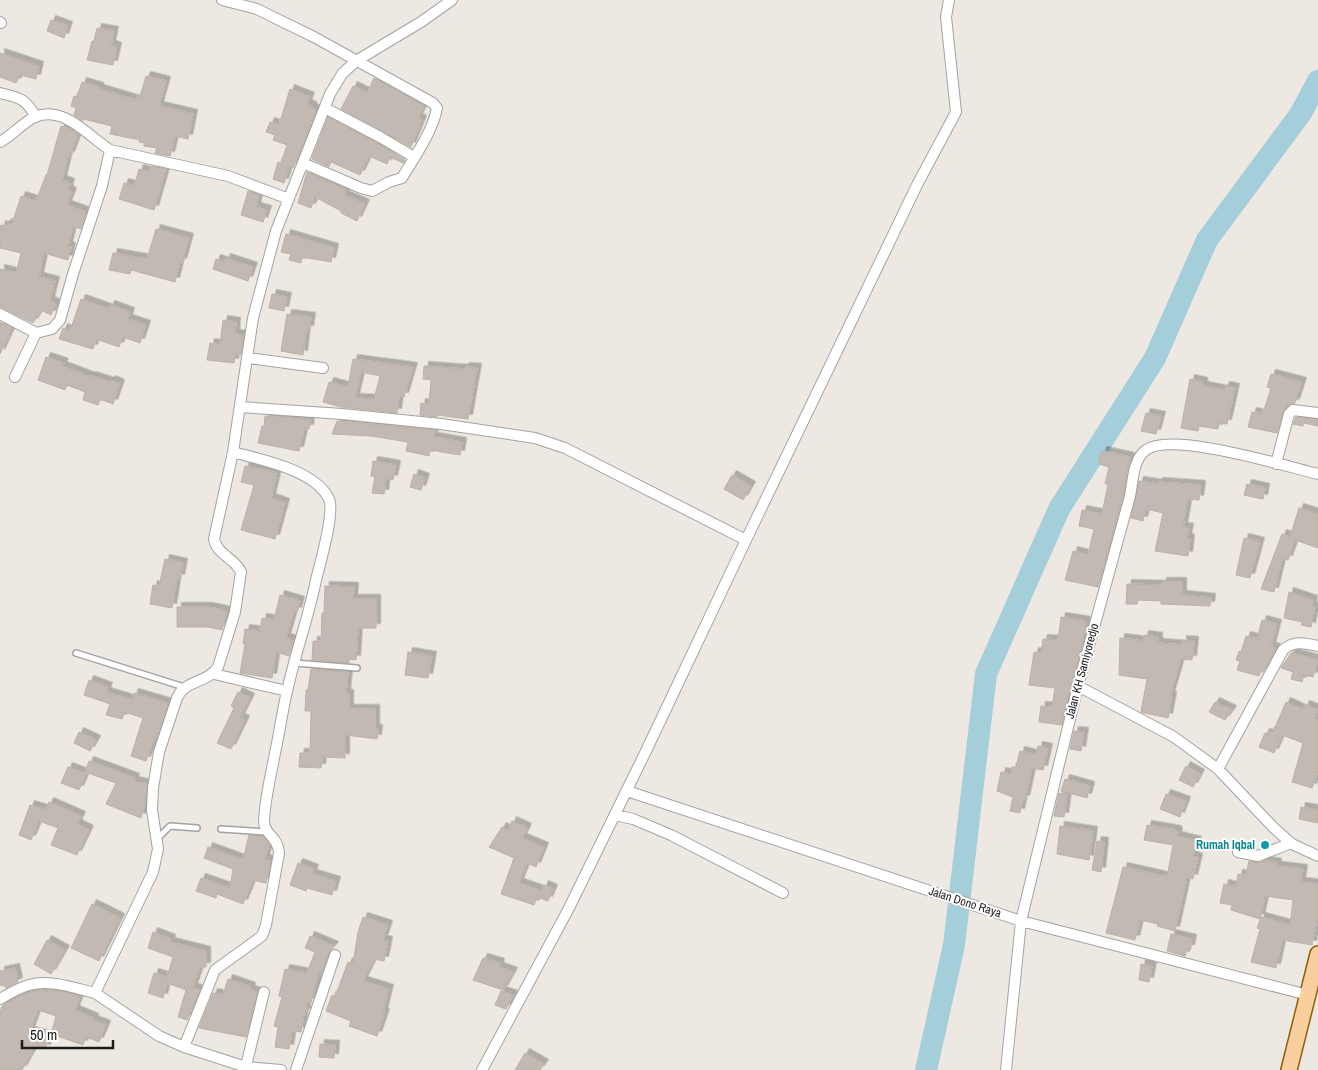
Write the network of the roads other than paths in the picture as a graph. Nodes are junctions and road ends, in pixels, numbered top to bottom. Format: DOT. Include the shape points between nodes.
graph roads {
  1 [pos="222,0"];
  2 [pos="452,0"];
  3 [pos="949,0"];
  4 [pos="356,61"];
  5 [pos="0,93"];
  6 [pos="325,108"];
  7 [pos="36,117"];
  8 [pos="0,142"];
  9 [pos="110,150"];
  10 [pos="414,157"];
  11 [pos="303,163"];
  12 [pos="289,199"];
  13 [pos="0,314"];
  14 [pos="36,334"];
  15 [pos="248,358"];
  16 [pos="323,368"];
  17 [pos="15,377"];
  18 [pos="240,407"];
  19 [pos="1318,413"];
  20 [pos="233,452"];
  21 [pos="1276,464"];
  22 [pos="1318,474"];
  23 [pos="746,540"];
  24 [pos="1318,646"];
  25 [pos="76,653"];
  26 [pos="295,663"];
  27 [pos="357,668"];
  28 [pos="214,674"];
  29 [pos="1078,686"];
  30 [pos="184,687"];
  31 [pos="287,691"];
  32 [pos="1218,769"];
  33 [pos="627,791"];
  34 [pos="615,815"];
  35 [pos="197,828"];
  36 [pos="221,829"];
  37 [pos="267,832"];
  38 [pos="156,840"];
  39 [pos="1291,843"];
  40 [pos="1238,852"];
  41 [pos="1318,856"];
  42 [pos="783,893"];
  43 [pos="1020,921"];
  44 [pos="1318,954"];
  45 [pos="335,955"];
  46 [pos="264,992"];
  47 [pos="95,993"];
  48 [pos="1308,995"];
  49 [pos="0,999"];
  50 [pos="184,1047"];
  51 [pos="246,1069"];
  52 [pos="281,1070"];
  53 [pos="296,1070"];
  54 [pos="482,1070"];
  55 [pos="1006,1070"];
  56 [pos="1289,1070"];
  1 -- 4 [label="street" via="257,9"];
  2 -- 4 [label="street"];
  3 -- 23 [label="street" via="946,17 956,112 916,185"];
  4 -- 6 [label="street" via="342,74"];
  4 -- 10 [label="street" via="437,108"];
  5 -- 7 [label="street" via="23,99"];
  6 -- 10 [label="street"];
  6 -- 11 [label="street"];
  7 -- 8 [label="street"];
  7 -- 9 [label="street" via="59,115"];
  9 -- 12 [label="street" via="228,176"];
  9 -- 14 [label="street" via="60,320 52,329"];
  10 -- 11 [label="street" via="402,178 372,191"];
  11 -- 12 [label="street"];
  12 -- 15 [label="street" via="276,231 253,318"];
  13 -- 14 [label="street"];
  14 -- 17 [label="street"];
  15 -- 16 [label="street"];
  15 -- 18 [label="street"];
  18 -- 20 [label="street"];
  18 -- 23 [label="street" via="441,424 535,438 565,448"];
  19 -- 21 [label="street" via="1293,410 1289,414"];
  20 -- 26 [label="street" via="284,466 317,483 331,504 330,520"];
  20 -- 28 [label="street" via="214,539 218,549 239,568 241,578"];
  21 -- 22 [label="street, Jalan KH Samiyoredjo"];
  21 -- 29 [label="street, Jalan KH Samiyoredjo" via="1218,449 1174,444 1157,445 1140,455"];
  23 -- 33 [label="street"];
  24 -- 32 [label="street" via="1300,642 1282,650"];
  25 -- 30 [label="lane"];
  26 -- 27 [label="lane"];
  26 -- 31 [label="street"];
  28 -- 30 [label="street"];
  28 -- 31 [label="street"];
  29 -- 32 [label="street" via="1174,737"];
  29 -- 43 [label="street, Jalan KH Samiyoredjo"];
  30 -- 38 [label="street" via="179,692 159,752 152,810"];
  31 -- 37 [label="street" via="269,783 264,823"];
  32 -- 39 [label="street"];
  33 -- 34 [label="street"];
  33 -- 43 [label="street, Jalan Dono Raya"];
  34 -- 42 [label="street" via="671,835"];
  34 -- 54 [label="street"];
  35 -- 38 [label="lane" via="170,826"];
  36 -- 37 [label="lane"];
  37 -- 50 [label="street" via="277,842 279,854 262,936 215,970"];
  38 -- 47 [label="street" via="158,849 153,872"];
  39 -- 40 [label="street" via="1258,856"];
  39 -- 41 [label="street"];
  43 -- 48 [label="street, Jalan Dono Raya"];
  43 -- 55 [label="street, Jalan KH Samiyoredjo"];
  44 -- 48 [label="main road"];
  45 -- 53 [label="street"];
  46 -- 51 [label="street"];
  47 -- 49 [label="street" via="53,983 38,983"];
  47 -- 50 [label="street" via="159,1036"];
  48 -- 56 [label="main road"];
  50 -- 51 [label="street"];
  51 -- 52 [label="street"];
}
